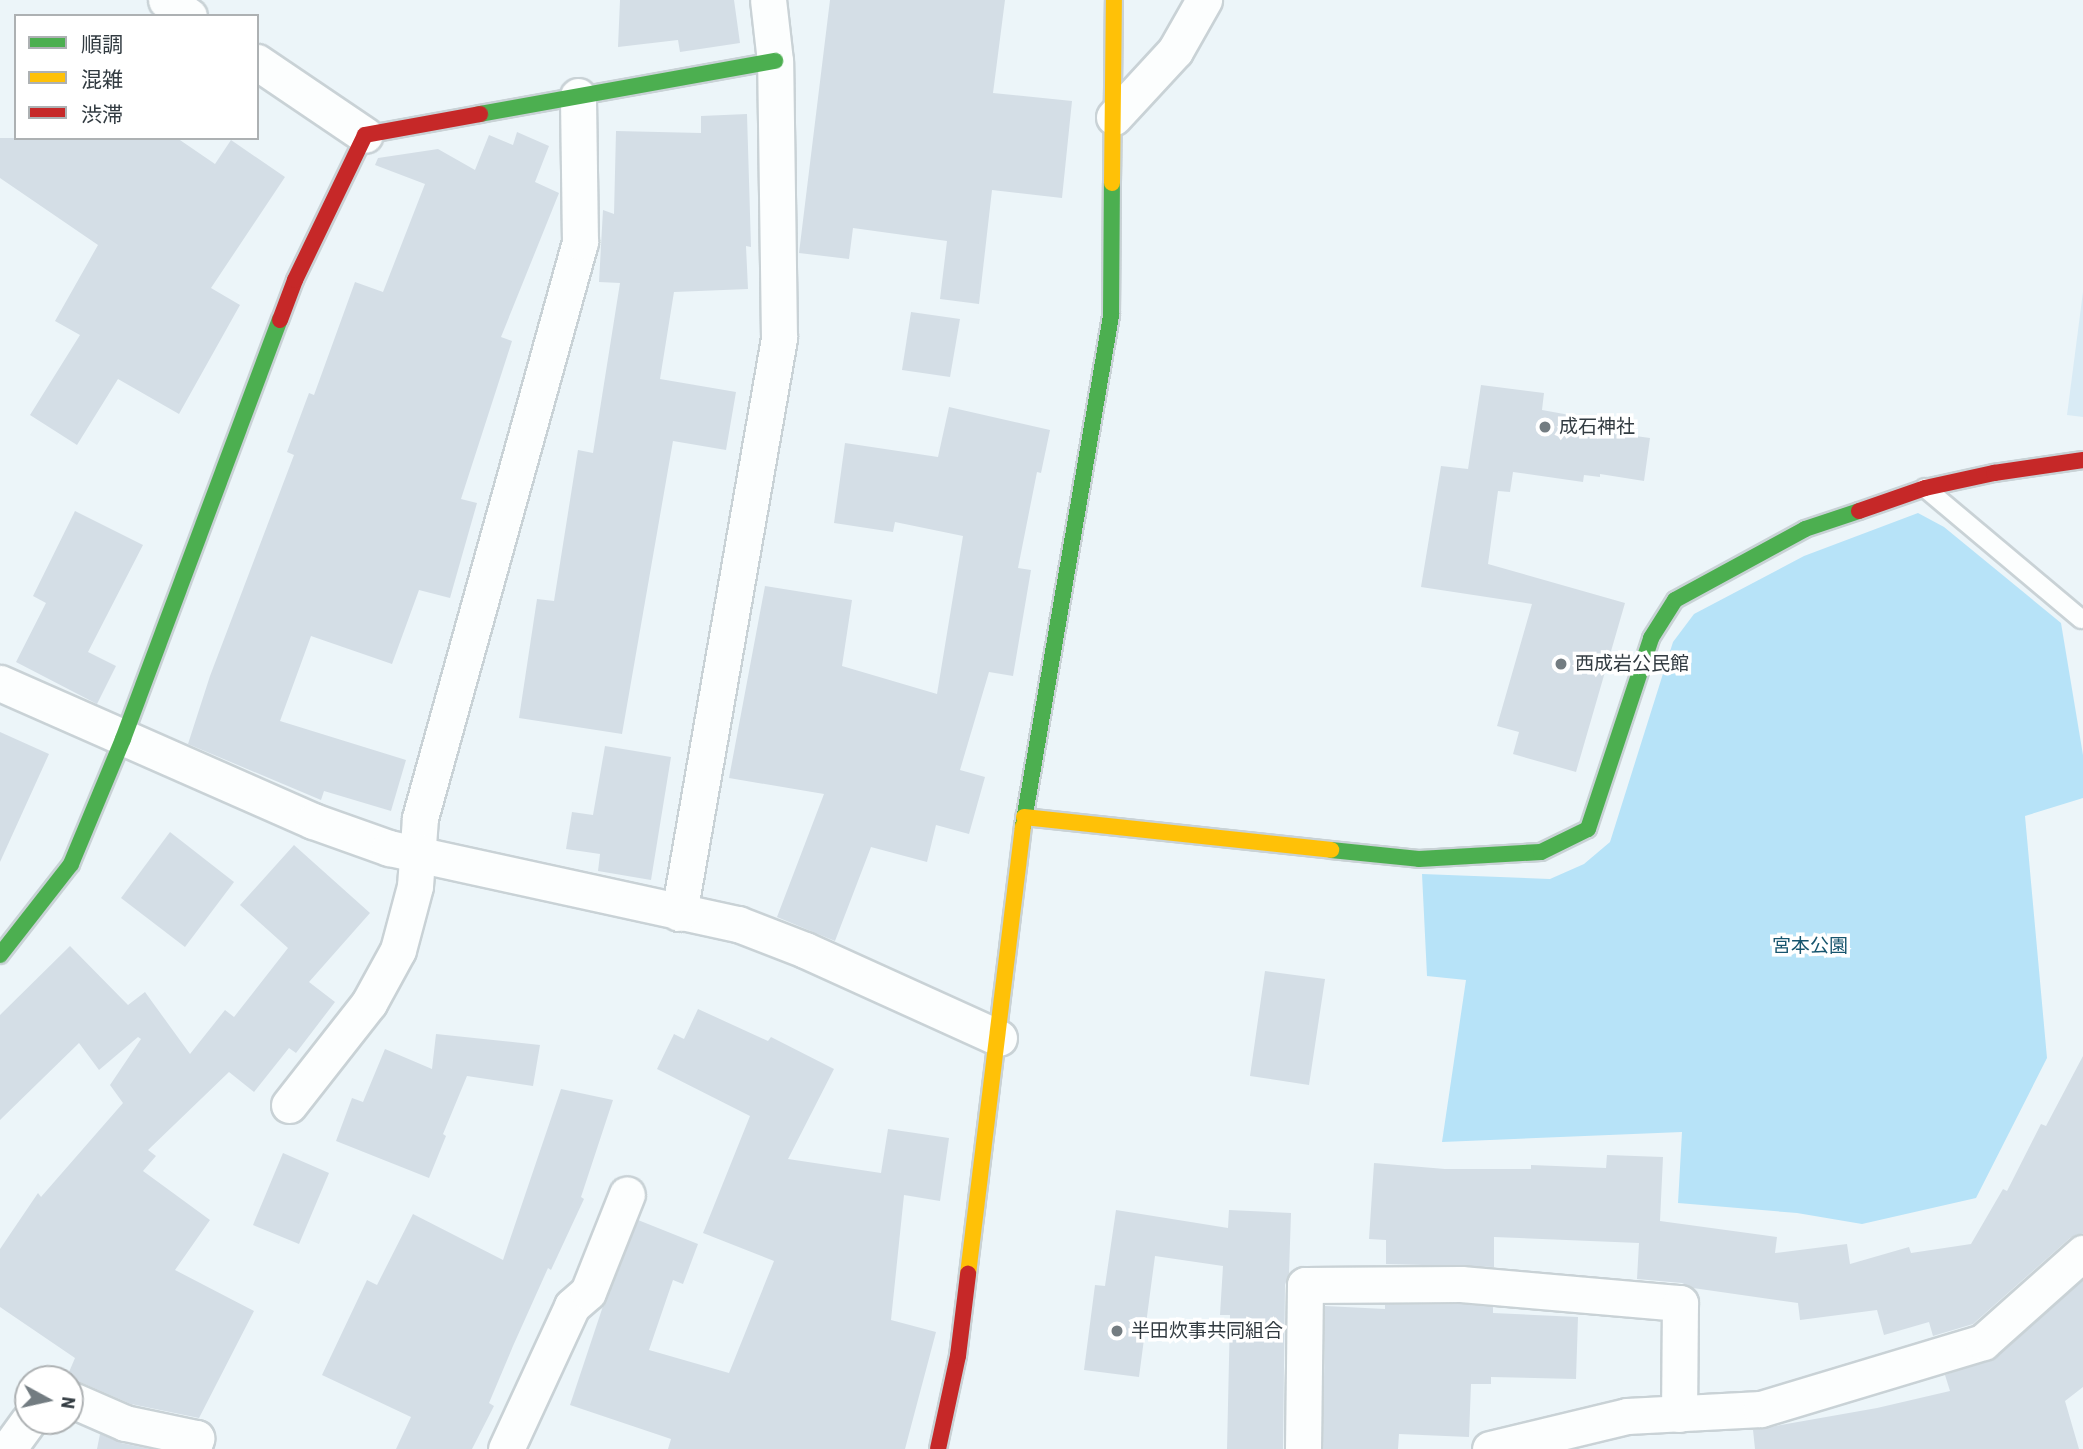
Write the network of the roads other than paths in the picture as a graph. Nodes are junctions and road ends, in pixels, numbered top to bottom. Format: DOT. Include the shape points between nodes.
graph roads {
  1 [pos="166,0"];
  2 [pos="768,0"];
  3 [pos="1114,0"];
  4 [pos="1204,0"];
  5 [pos="186,14"];
  6 [pos="775,61"];
  7 [pos="259,63"];
  8 [pos="578,96"];
  9 [pos="1114,117"];
  10 [pos="365,135"];
  11 [pos="2083,460"];
  12 [pos="1925,488"];
  13 [pos="2081,619"];
  14 [pos="0,683"];
  15 [pos="122,739"];
  16 [pos="1024,817"];
  17 [pos="417,854"];
  18 [pos="679,913"];
  19 [pos="0,955"];
  20 [pos="999,1038"];
  21 [pos="289,1105"];
  22 [pos="628,1194"];
  23 [pos="2083,1253"];
  24 [pos="84,1405"];
  25 [pos="1679,1414"];
  26 [pos="193,1449"];
  27 [pos="506,1449"];
  28 [pos="938,1449"];
  29 [pos="1303,1449"];
  30 [pos="1490,1449"];
  1 -- 5 [label="street"];
  2 -- 6 [label="street"];
  3 -- 9 [label="street"];
  4 -- 9 [label="street" via="1175,51"];
  6 -- 8 [label="street"];
  6 -- 18 [label="street" via="779,338"];
  7 -- 10 [label="street"];
  8 -- 10 [label="street"];
  8 -- 17 [label="street" via="580,242 419,818"];
  9 -- 16 [label="street" via="1111,316"];
  10 -- 15 [label="street" via="295,280"];
  11 -- 12 [label="street"];
  12 -- 13 [label="lane"];
  12 -- 16 [label="street" via="1805,530 1675,600 1651,638 1588,829 1541,852 1419,859"];
  14 -- 15 [label="street"];
  15 -- 17 [label="street" via="313,821"];
  15 -- 19 [label="street" via="71,864"];
  16 -- 20 [label="street"];
  17 -- 18 [label="street"];
  17 -- 21 [label="street" via="415,886 398,950 369,1003"];
  18 -- 20 [label="street" via="738,924"];
  20 -- 28 [label="street" via="958,1356"];
  22 -- 27 [label="street" via="588,1292 572,1306"];
  23 -- 25 [label="street" via="1983,1342 1761,1409"];
  24 -- 26 [label="street" via="125,1423 195,1438"];
  25 -- 29 [label="street" via="1680,1303 1461,1284 1305,1285"];
  25 -- 30 [label="street" via="1627,1416"];
}
